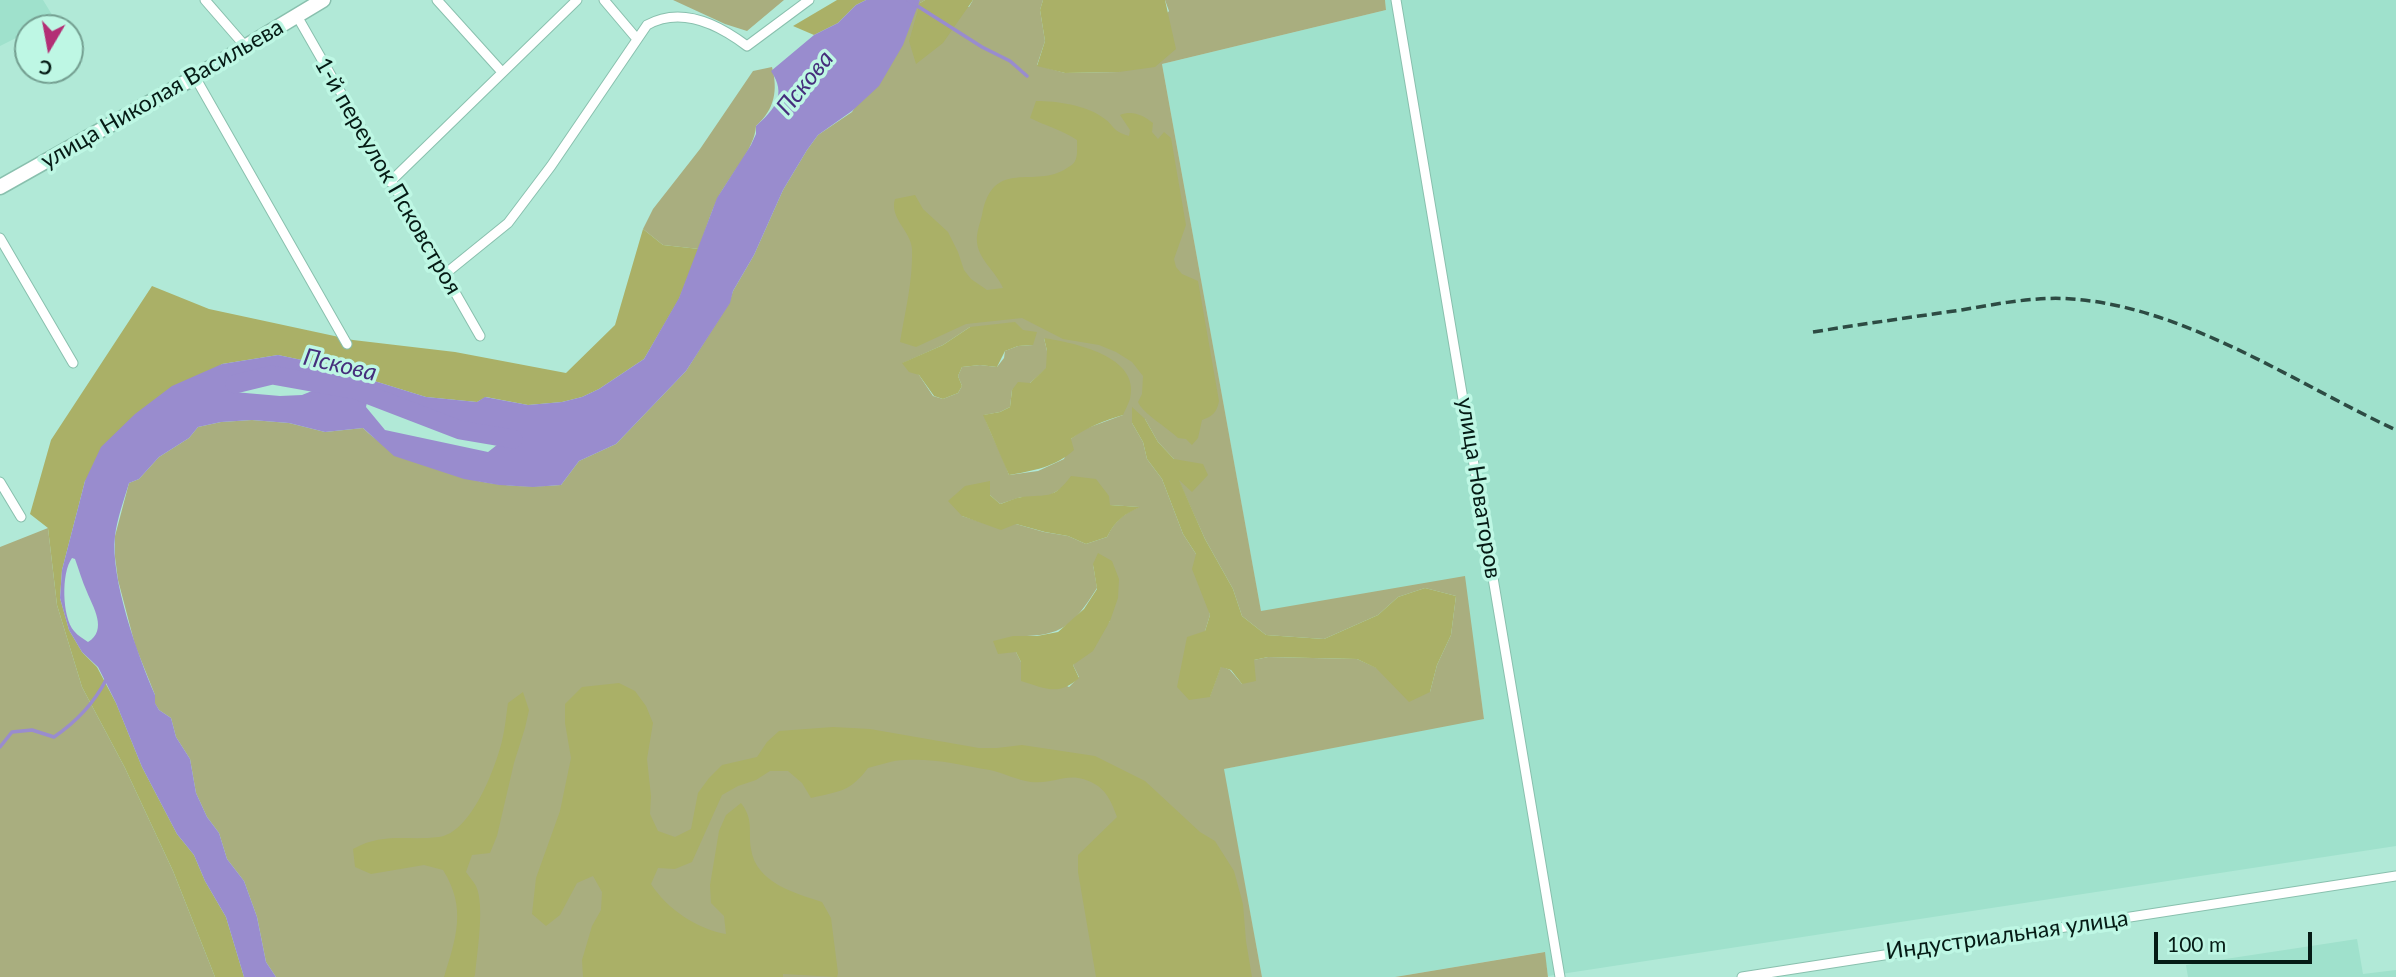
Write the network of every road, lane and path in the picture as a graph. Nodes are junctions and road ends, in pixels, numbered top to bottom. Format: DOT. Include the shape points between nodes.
graph roads {
  1 [pos="205,0"];
  2 [pos="323,0"];
  3 [pos="437,0"];
  4 [pos="577,0"];
  5 [pos="604,0"];
  6 [pos="809,0"];
  7 [pos="1396,0"];
  8 [pos="301,9"];
  9 [pos="637,39"];
  10 [pos="245,46"];
  11 [pos="502,72"];
  12 [pos="195,77"];
  13 [pos="390,182"];
  14 [pos="0,187"];
  15 [pos="0,238"];
  16 [pos="445,274"];
  17 [pos="480,336"];
  18 [pos="347,344"];
  19 [pos="73,363"];
  20 [pos="0,482"];
  21 [pos="21,517"];
  22 [pos="2396,876"];
  23 [pos="1560,977"];
  24 [pos="1742,977"];
  1 -- 10 [label="street"];
  2 -- 8 [label="main road, улица Николая Васильева"];
  3 -- 11 [label="street"];
  4 -- 11 [label="street"];
  5 -- 9 [label="street"];
  6 -- 9 [label="street" via="747,46 727,30 668,16 647,26"];
  7 -- 23 [label="street, улица Новаторов"];
  8 -- 10 [label="main road, улица Николая Васильева"];
  8 -- 13 [label="street, 1-й переулок Псковстроя"];
  9 -- 16 [label="street" via="508,223"];
  10 -- 12 [label="main road, улица Николая Васильева"];
  11 -- 13 [label="street"];
  12 -- 14 [label="main road, улица Николая Васильева"];
  12 -- 18 [label="street"];
  13 -- 16 [label="street, 1-й переулок Псковстроя"];
  15 -- 19 [label="street"];
  16 -- 17 [label="street, 1-й переулок Псковстроя"];
  20 -- 21 [label="street"];
  22 -- 24 [label="street, Индустриальная улица"];
}
